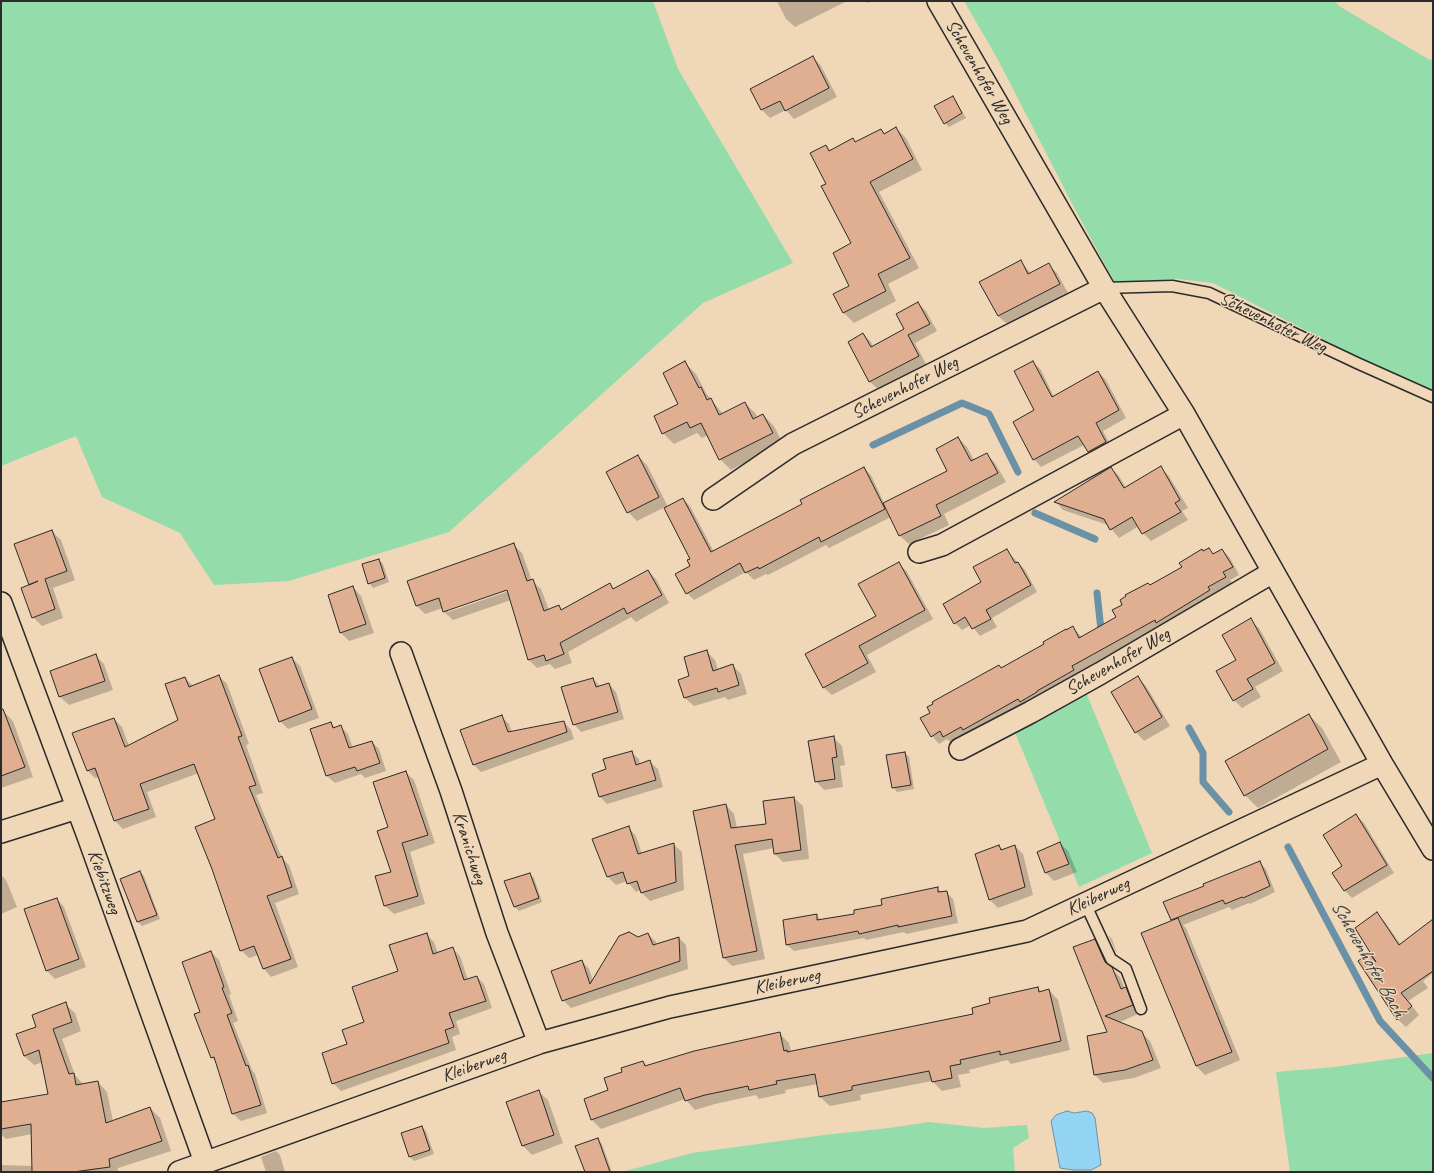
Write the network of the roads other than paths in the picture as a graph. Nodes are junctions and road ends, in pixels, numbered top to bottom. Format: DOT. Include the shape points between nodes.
graph roads {
  1 [pos="938,1"];
  2 [pos="1104,288"];
  3 [pos="1433,397"];
  4 [pos="1184,414"];
  5 [pos="714,499"];
  6 [pos="919,552"];
  7 [pos="1273,572"];
  8 [pos="1,603"];
  9 [pos="401,653"];
  10 [pos="960,749"];
  11 [pos="1382,764"];
  12 [pos="77,808"];
  13 [pos="1,832"];
  14 [pos="1433,849"];
  15 [pos="1086,903"];
  16 [pos="1142,1009"];
  17 [pos="539,1043"];
  18 [pos="205,1162"];
  19 [pos="179,1172"];
  1 -- 2 [label="street, Schevenhofer Weg"];
  2 -- 3 [label="lane, Schevenhofer Weg" via="1172,286 1209,293"];
  2 -- 4 [label="street, Schevenhofer Weg"];
  2 -- 5 [label="street, Schevenhofer Weg" via="793,444"];
  4 -- 6 [label="street" via="942,545"];
  4 -- 7 [label="street, Schevenhofer Weg"];
  7 -- 10 [label="street, Schevenhofer Weg" via="1101,673"];
  7 -- 11 [label="street, Schevenhofer Weg"];
  8 -- 12 [label="street, Kiebitzweg"];
  9 -- 17 [label="street, Kranichweg" via="497,933"];
  11 -- 14 [label="street, Schevenhofer Weg"];
  11 -- 15 [label="street, Kleiberweg"];
  12 -- 13 [label="street"];
  12 -- 18 [label="street, Kiebitzweg"];
  15 -- 16 [label="lane" via="1111,959 1126,969"];
  15 -- 17 [label="street, Kleiberweg" via="1027,931 670,1007"];
  17 -- 18 [label="street, Kleiberweg"];
  18 -- 19 [label="street, Kleiberweg"];
}
